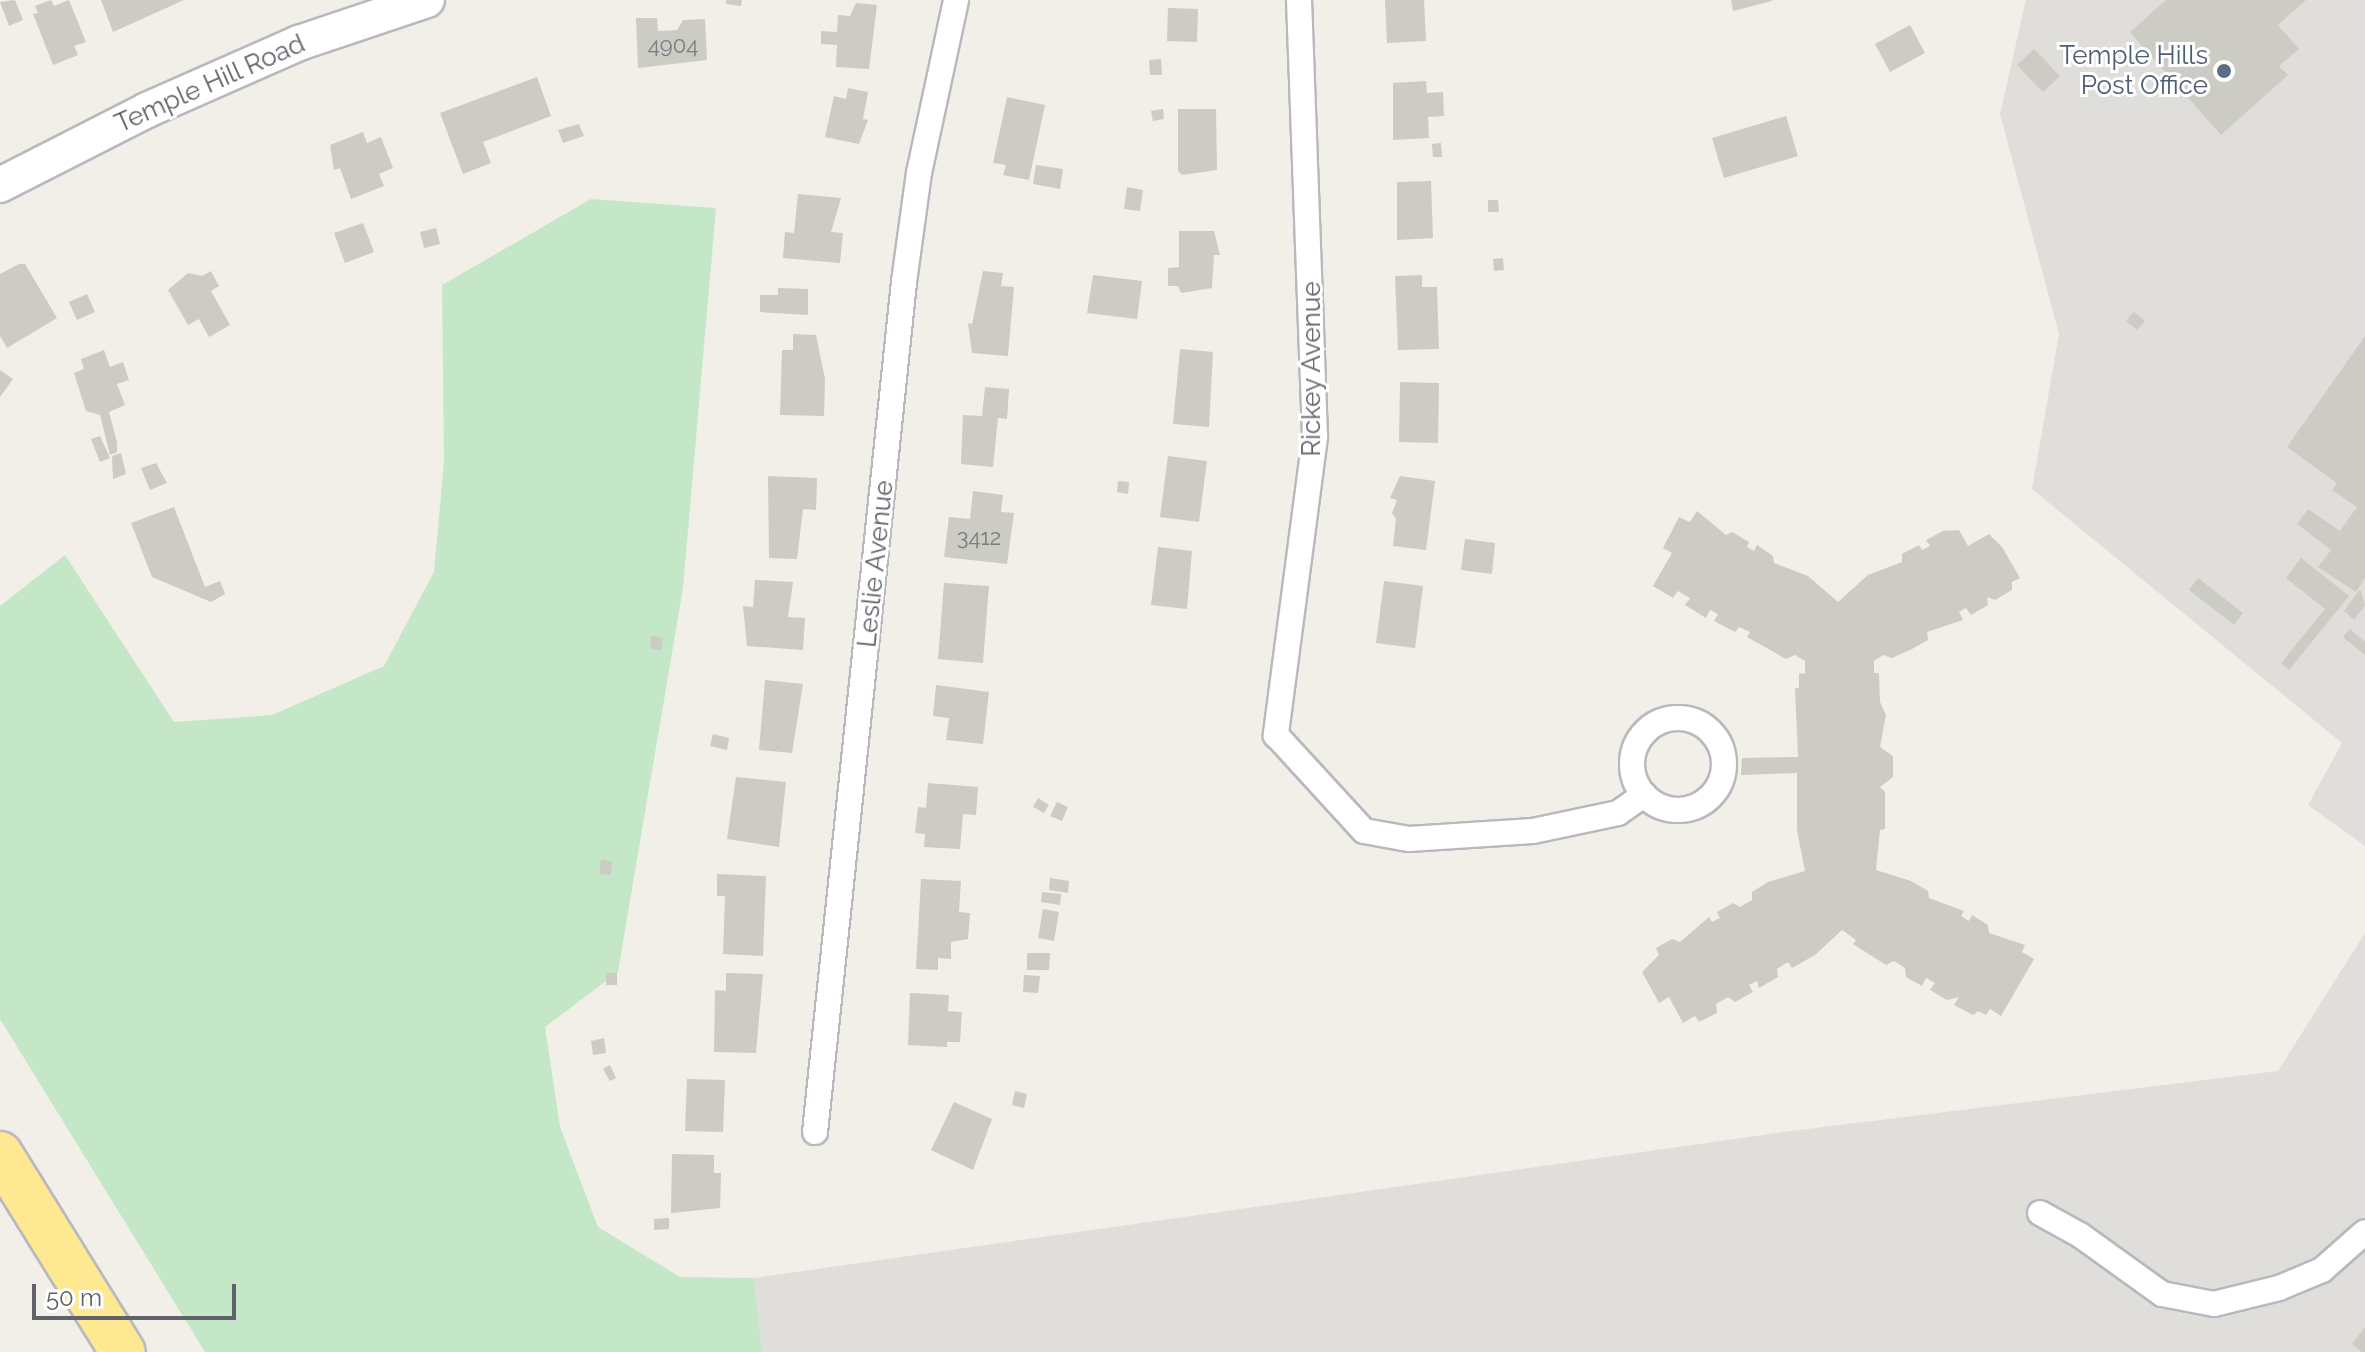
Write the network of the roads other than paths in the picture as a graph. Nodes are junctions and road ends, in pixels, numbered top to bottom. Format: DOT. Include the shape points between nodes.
graph roads {
  1 [pos="427,0"];
  2 [pos="956,0"];
  3 [pos="1299,0"];
  4 [pos="0,185"];
  5 [pos="1644,795"];
  6 [pos="815,1132"];
  7 [pos="0,1154"];
  8 [pos="2040,1213"];
  9 [pos="2365,1232"];
  10 [pos="123,1352"];
  1 -- 4 [label="main road, Temple Hill Road" via="299,43 147,110"];
  2 -- 6 [label="street, Leslie Avenue" via="919,173 904,282"];
  3 -- 5 [label="street, Rickey Avenue" via="1315,437 1276,735 1364,831 1409,839 1533,831 1618,813"];
  7 -- 10 [label="highway"];
  8 -- 9 [label="street" via="2162,1294 2214,1304 2322,1270"];
}
